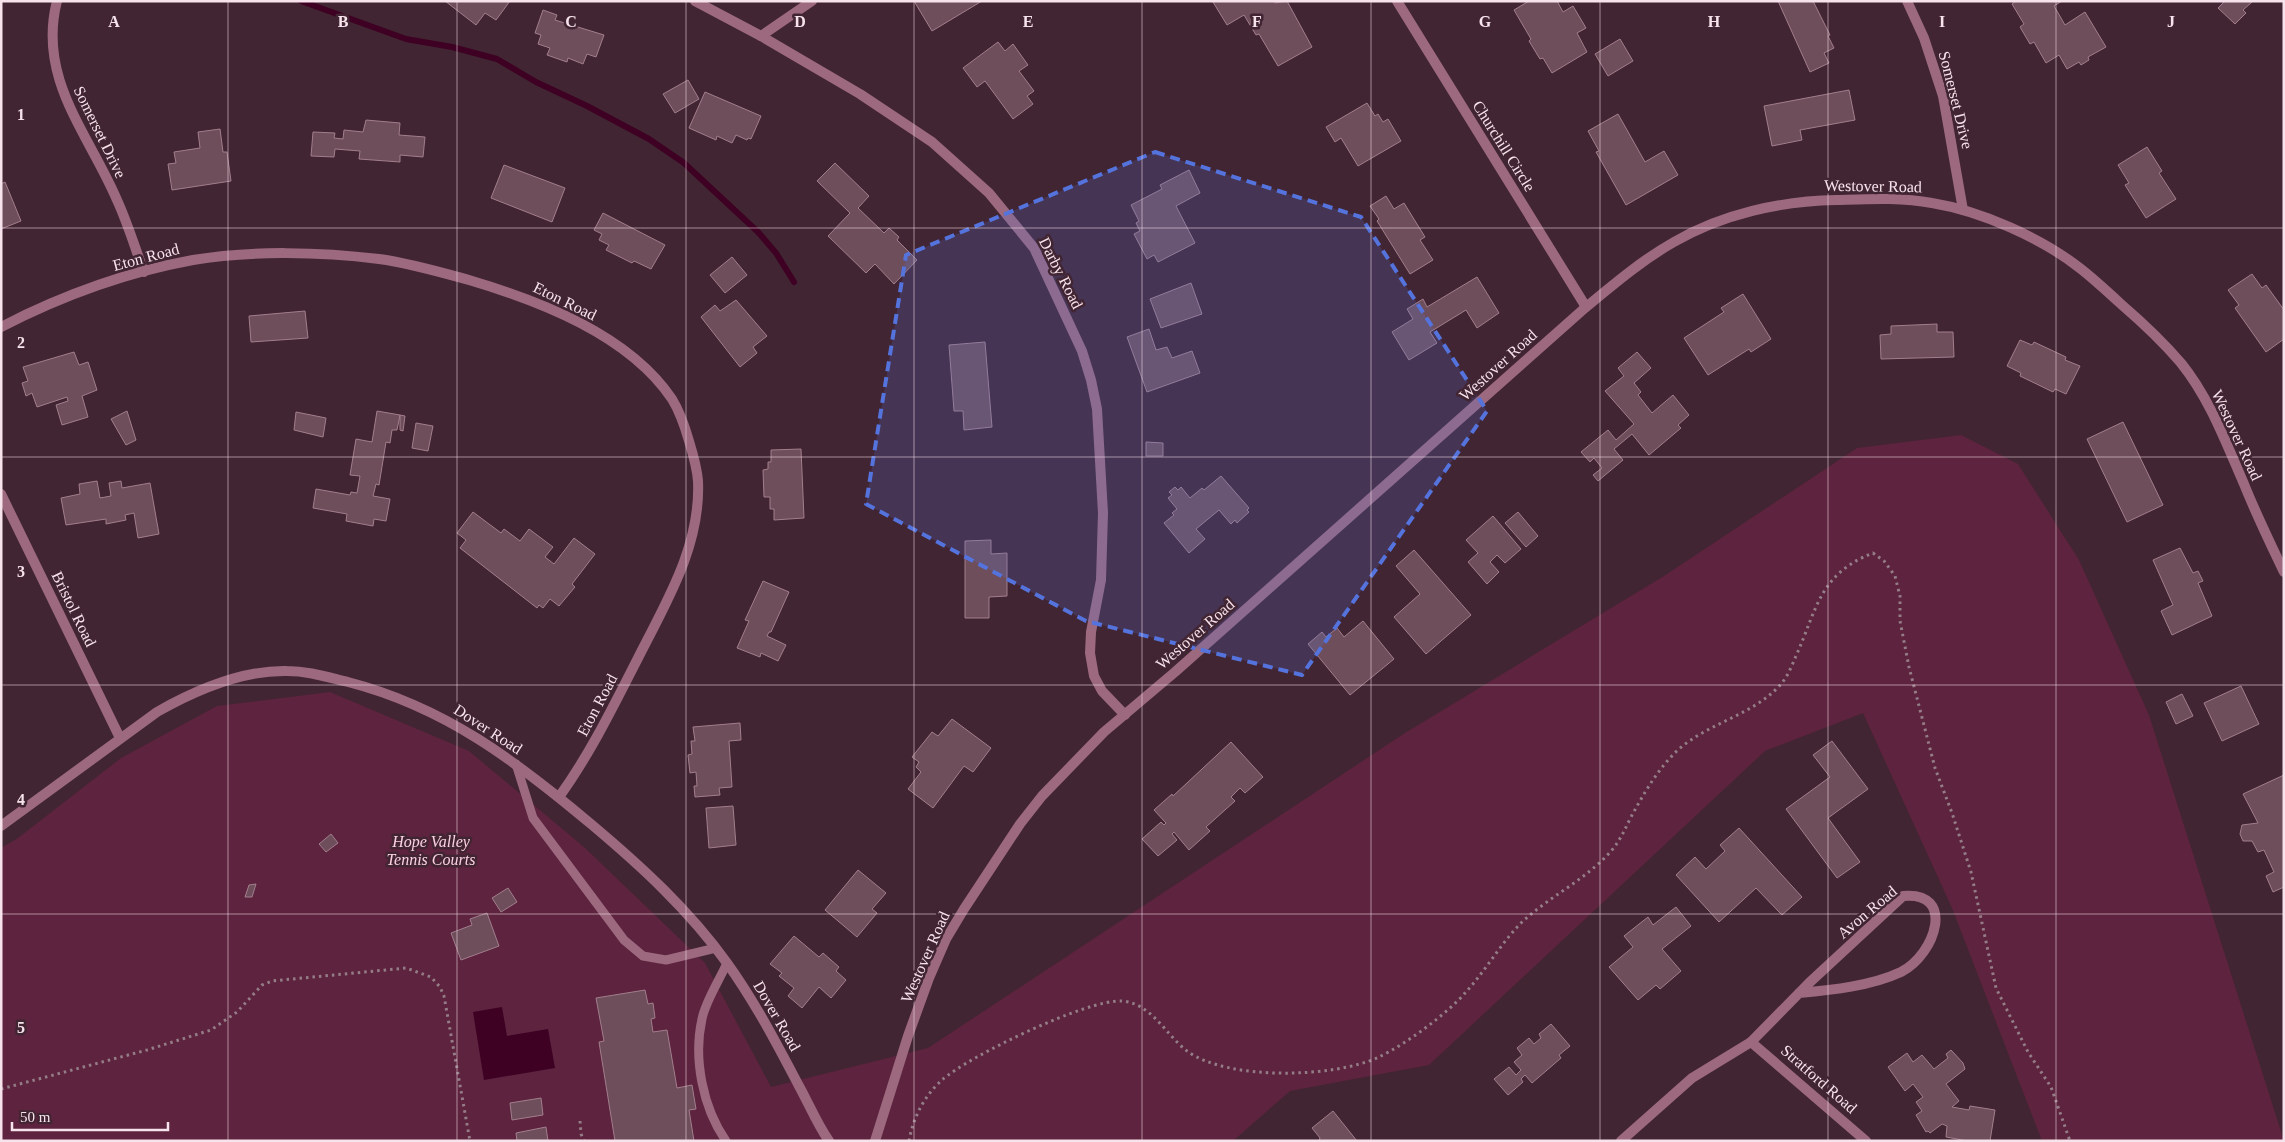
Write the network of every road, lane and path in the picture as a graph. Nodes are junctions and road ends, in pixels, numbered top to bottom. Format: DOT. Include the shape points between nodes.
graph roads {
  1 [pos="57,1"];
  2 [pos="695,1"];
  3 [pos="812,1"];
  4 [pos="1397,1"];
  5 [pos="1907,1"];
  6 [pos="761,36"];
  7 [pos="1963,210"];
  8 [pos="144,272"];
  9 [pos="1586,307"];
  10 [pos="1,327"];
  11 [pos="1,494"];
  12 [pos="2284,572"];
  13 [pos="1125,714"];
  14 [pos="120,738"];
  15 [pos="516,764"];
  16 [pos="559,797"];
  17 [pos="1,826"];
  18 [pos="716,948"];
  19 [pos="727,963"];
  20 [pos="1799,993"];
  21 [pos="1751,1042"];
  22 [pos="1,1089"];
  23 [pos="580,1121"];
  24 [pos="470,1141"];
  25 [pos="584,1141"];
  26 [pos="726,1141"];
  27 [pos="829,1141"];
  28 [pos="875,1141"];
  29 [pos="909,1141"];
  30 [pos="1621,1141"];
  31 [pos="1866,1141"];
  32 [pos="2070,1141"];
  1 -- 8 [label="street, Somerset Drive" via="52,35 57,76 91,152 118,201"];
  2 -- 6 [label="street, Darby Road"];
  3 -- 6 [label="street"];
  4 -- 9 [label="street, Churchill Circle"];
  5 -- 7 [label="street, Somerset Drive" via="1924,38 1943,96"];
  6 -- 13 [label="street, Darby Road" via="860,94 932,142 989,194 1034,248 1082,351 1097,410 1103,523 1101,580 1090,632 1090,653 1094,676 1102,692"];
  7 -- 9 [label="street, Westover Road" via="1932,203 1869,199 1799,202 1761,209 1675,241"];
  7 -- 12 [label="street, Westover Road" via="2024,235 2081,269 2146,326 2181,364 2207,403 2223,435"];
  8 -- 10 [label="street, Eton Road" via="77,293"];
  8 -- 16 [label="street, Eton Road" via="194,260 287,254 382,260 436,271 524,298 566,315 624,351 661,385 683,422 698,479 695,524 688,554 612,712"];
  9 -- 13 [label="street, Westover Road"];
  11 -- 14 [label="street, Bristol Road"];
  13 -- 28 [label="street, Westover Road" via="1089,746 1042,796 961,913 929,978"];
  14 -- 15 [label="street, Dover Road" via="157,712 203,689 256,674 306,672 409,701 456,724"];
  14 -- 17 [label="street, Dover Road"];
  15 -- 16 [label="street, Dover Road"];
  15 -- 18 [label="lane" via="533,818 624,940 643,956 666,960"];
  16 -- 18 [label="street, Dover Road" via="661,885"];
  18 -- 19 [label="street, Dover Road"];
  19 -- 26 [label="lane" via="702,1018 699,1055 706,1101"];
  19 -- 27 [label="street, Dover Road" via="763,1019"];
  20 -- 20 [label="street, Avon Road" via="1904,896 1916,894 1934,911 1937,924 1932,941 1902,972 1865,983"];
  20 -- 21 [label="street, Avon Road"];
  21 -- 30 [label="street, Avon Road" via="1692,1078"];
  21 -- 31 [label="street, Stratford Road"];
  22 -- 24 [label="path" via="210,1030 237,1012 262,985 272,981 406,968 431,977 444,996"];
  23 -- 25 [label="path"];
  29 -- 32 [label="path" via="919,1109 942,1079 1047,1022 1094,1005 1123,1001 1138,1006 1151,1014 1193,1055 1245,1070 1296,1074 1344,1069 1378,1058 1402,1044 1465,994 1523,922 1611,851 1649,786 1680,749 1704,732 1767,698 1783,682 1815,604 1838,573 1874,553 1884,560 1895,576 1909,667 1935,768 1971,872 1996,988 2028,1052 2050,1087"];
}
